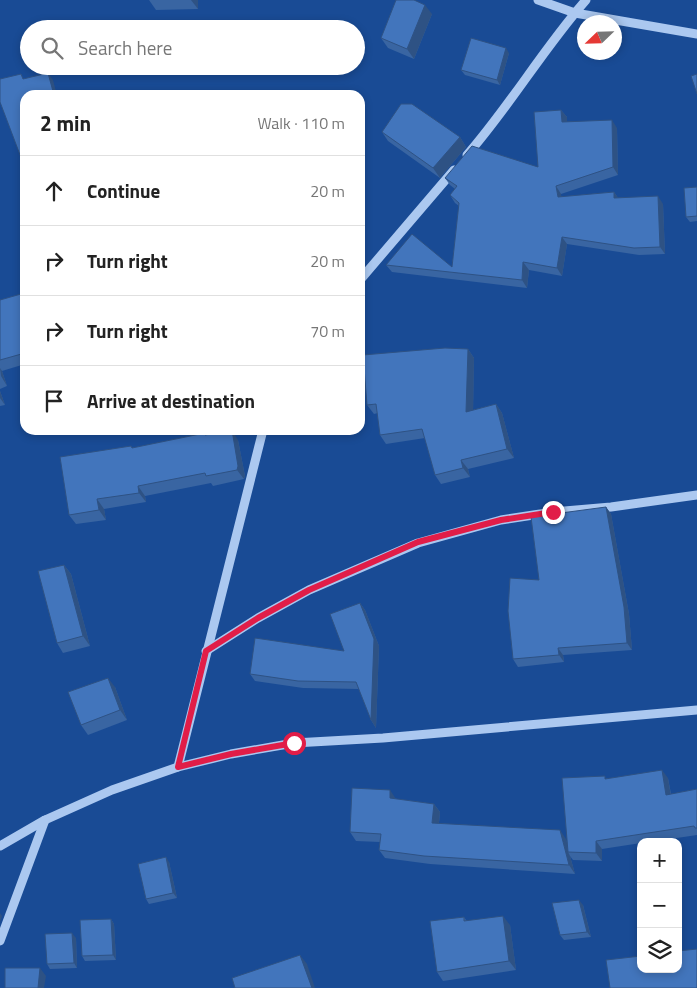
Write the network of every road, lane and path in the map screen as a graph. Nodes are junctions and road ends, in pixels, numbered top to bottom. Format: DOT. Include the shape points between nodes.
graph roads {
  1 [pos="538,0"];
  2 [pos="586,0"];
  3 [pos="575,13"];
  4 [pos="697,34"];
  5 [pos="365,274"];
  6 [pos="262,435"];
  7 [pos="697,495"];
  8 [pos="206,651"];
  9 [pos="697,710"];
  10 [pos="178,767"];
  11 [pos="45,820"];
  12 [pos="0,846"];
  13 [pos="0,941"];
  1 -- 3 [label="street"];
  2 -- 3 [label="street"];
  3 -- 4 [label="street"];
  3 -- 5 [label="street" via="482,138"];
  6 -- 8 [label="street"];
  7 -- 8 [label="street" via="501,520 418,542 309,590"];
  8 -- 10 [label="street"];
  9 -- 10 [label="street" via="294,743"];
  10 -- 11 [label="street" via="112,790"];
  11 -- 12 [label="street"];
  11 -- 13 [label="street"];
}
